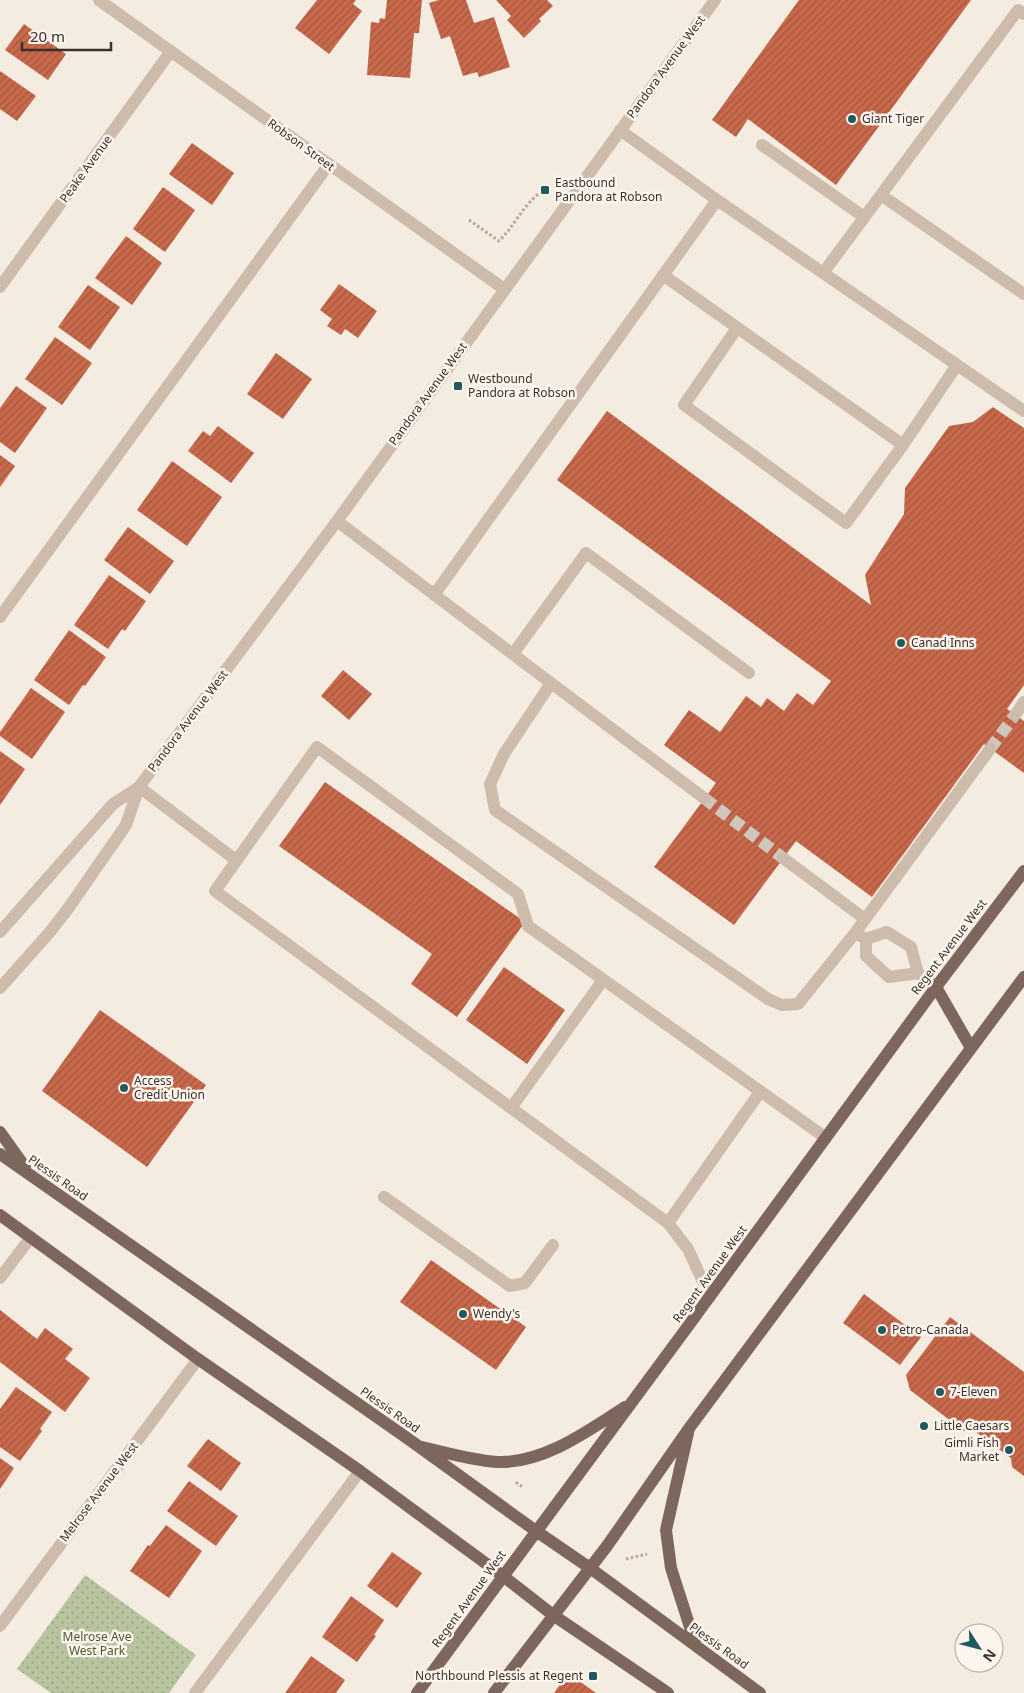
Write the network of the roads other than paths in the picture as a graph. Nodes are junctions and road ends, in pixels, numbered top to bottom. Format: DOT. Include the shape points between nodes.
graph roads {
  1 [pos="99,0"];
  2 [pos="715,0"];
  3 [pos="1024,14"];
  4 [pos="171,51"];
  5 [pos="620,130"];
  6 [pos="762,145"];
  7 [pos="329,164"];
  8 [pos="881,195"];
  9 [pos="717,200"];
  10 [pos="864,217"];
  11 [pos="823,273"];
  12 [pos="663,275"];
  13 [pos="0,287"];
  14 [pos="504,289"];
  15 [pos="1024,294"];
  16 [pos="737,328"];
  17 [pos="957,365"];
  18 [pos="1024,411"];
  19 [pos="903,445"];
  20 [pos="337,521"];
  21 [pos="434,595"];
  22 [pos="0,617"];
  23 [pos="513,654"];
  24 [pos="749,673"];
  25 [pos="551,683"];
  26 [pos="1024,702"];
  27 [pos="1015,714"];
  28 [pos="990,749"];
  29 [pos="139,787"];
  30 [pos="704,798"];
  31 [pos="784,858"];
  32 [pos="236,860"];
  33 [pos="1024,871"];
  34 [pos="865,919"];
  35 [pos="3,925"];
  36 [pos="860,936"];
  37 [pos="918,973"];
  38 [pos="1024,977"];
  39 [pos="603,980"];
  40 [pos="936,987"];
  41 [pos="0,988"];
  42 [pos="971,1048"];
  43 [pos="760,1092"];
  44 [pos="510,1108"];
  45 [pos="0,1132"];
  46 [pos="826,1138"];
  47 [pos="0,1154"];
  48 [pos="31,1176"];
  49 [pos="384,1197"];
  50 [pos="0,1215"];
  51 [pos="668,1223"];
  52 [pos="31,1236"];
  53 [pos="553,1245"];
  54 [pos="0,1278"];
  55 [pos="710,1297"];
  56 [pos="198,1359"];
  57 [pos="632,1402"];
  58 [pos="690,1427"];
  59 [pos="415,1445"];
  60 [pos="360,1471"];
  61 [pos="536,1531"];
  62 [pos="590,1568"];
  63 [pos="503,1576"];
  64 [pos="554,1615"];
  65 [pos="0,1626"];
  66 [pos="696,1646"];
  67 [pos="195,1693"];
  68 [pos="417,1693"];
  69 [pos="494,1693"];
  70 [pos="668,1693"];
  71 [pos="760,1693"];
  1 -- 4 [label="street, Robson Street"];
  2 -- 5 [label="street, Pandora Avenue West"];
  3 -- 8 [label="street" via="1018,10"];
  4 -- 7 [label="street, Robson Street"];
  4 -- 13 [label="street, Peake Avenue"];
  5 -- 9 [label="street"];
  5 -- 14 [label="street, Pandora Avenue West"];
  6 -- 10 [label="street"];
  7 -- 14 [label="street, Robson Street"];
  7 -- 22 [label="street"];
  8 -- 10 [label="street"];
  8 -- 15 [label="street"];
  9 -- 11 [label="street"];
  9 -- 12 [label="street"];
  10 -- 11 [label="street"];
  11 -- 17 [label="street"];
  12 -- 16 [label="street"];
  12 -- 21 [label="street"];
  14 -- 20 [label="street, Pandora Avenue West"];
  16 -- 19 [label="street"];
  16 -- 19 [label="street" via="684,405 846,523"];
  17 -- 18 [label="street"];
  17 -- 19 [label="street"];
  20 -- 21 [label="street"];
  20 -- 29 [label="street, Pandora Avenue West"];
  21 -- 23 [label="street"];
  23 -- 24 [label="street" via="586,553"];
  23 -- 25 [label="street"];
  25 -- 30 [label="street"];
  25 -- 36 [label="street" via="504,754 490,784 495,810 768,1000 782,1005 798,1004"];
  26 -- 27 [label="street"];
  28 -- 34 [label="street"];
  29 -- 32 [label="street"];
  29 -- 35 [label="street, Pandora Avenue West" via="113,804"];
  29 -- 41 [label="street, Pandora Avenue West" via="126,825 50,933"];
  31 -- 34 [label="street"];
  32 -- 39 [label="street" via="317,747 518,894 528,926"];
  32 -- 44 [label="street" via="215,891"];
  33 -- 40 [label="main road, Regent Avenue West"];
  34 -- 36 [label="street"];
  36 -- 37 [label="street" via="866,956 889,977"];
  36 -- 37 [label="street" via="887,932 911,947"];
  37 -- 40 [label="street"];
  38 -- 42 [label="main road"];
  39 -- 43 [label="street"];
  39 -- 44 [label="street"];
  40 -- 42 [label="main road"];
  40 -- 46 [label="main road, Regent Avenue West"];
  42 -- 58 [label="main road"];
  43 -- 46 [label="street"];
  43 -- 51 [label="street"];
  44 -- 51 [label="street"];
  45 -- 48 [label="main road"];
  46 -- 55 [label="main road, Regent Avenue West"];
  47 -- 48 [label="main road, Plessis Road"];
  48 -- 59 [label="main road, Plessis Road"];
  49 -- 53 [label="street" via="510,1286 526,1283"];
  50 -- 52 [label="main road"];
  51 -- 55 [label="street" via="688,1249"];
  52 -- 54 [label="street"];
  52 -- 56 [label="main road"];
  55 -- 57 [label="main road, Regent Avenue West"];
  56 -- 60 [label="main road"];
  56 -- 65 [label="street, Melrose Avenue West"];
  57 -- 59 [label="main road" via="572,1441 528,1459 499,1462 472,1459"];
  57 -- 61 [label="main road, Regent Avenue West"];
  58 -- 62 [label="main road"];
  58 -- 66 [label="main road" via="666,1530 671,1568"];
  59 -- 61 [label="main road, Plessis Road"];
  60 -- 63 [label="main road"];
  60 -- 67 [label="street"];
  61 -- 62 [label="main road, Plessis Road"];
  61 -- 63 [label="main road, Regent Avenue West"];
  62 -- 64 [label="main road"];
  62 -- 66 [label="main road, Plessis Road"];
  63 -- 64 [label="main road"];
  63 -- 68 [label="main road, Regent Avenue West"];
  64 -- 69 [label="main road"];
  64 -- 70 [label="main road"];
  66 -- 71 [label="main road, Plessis Road"];
}
